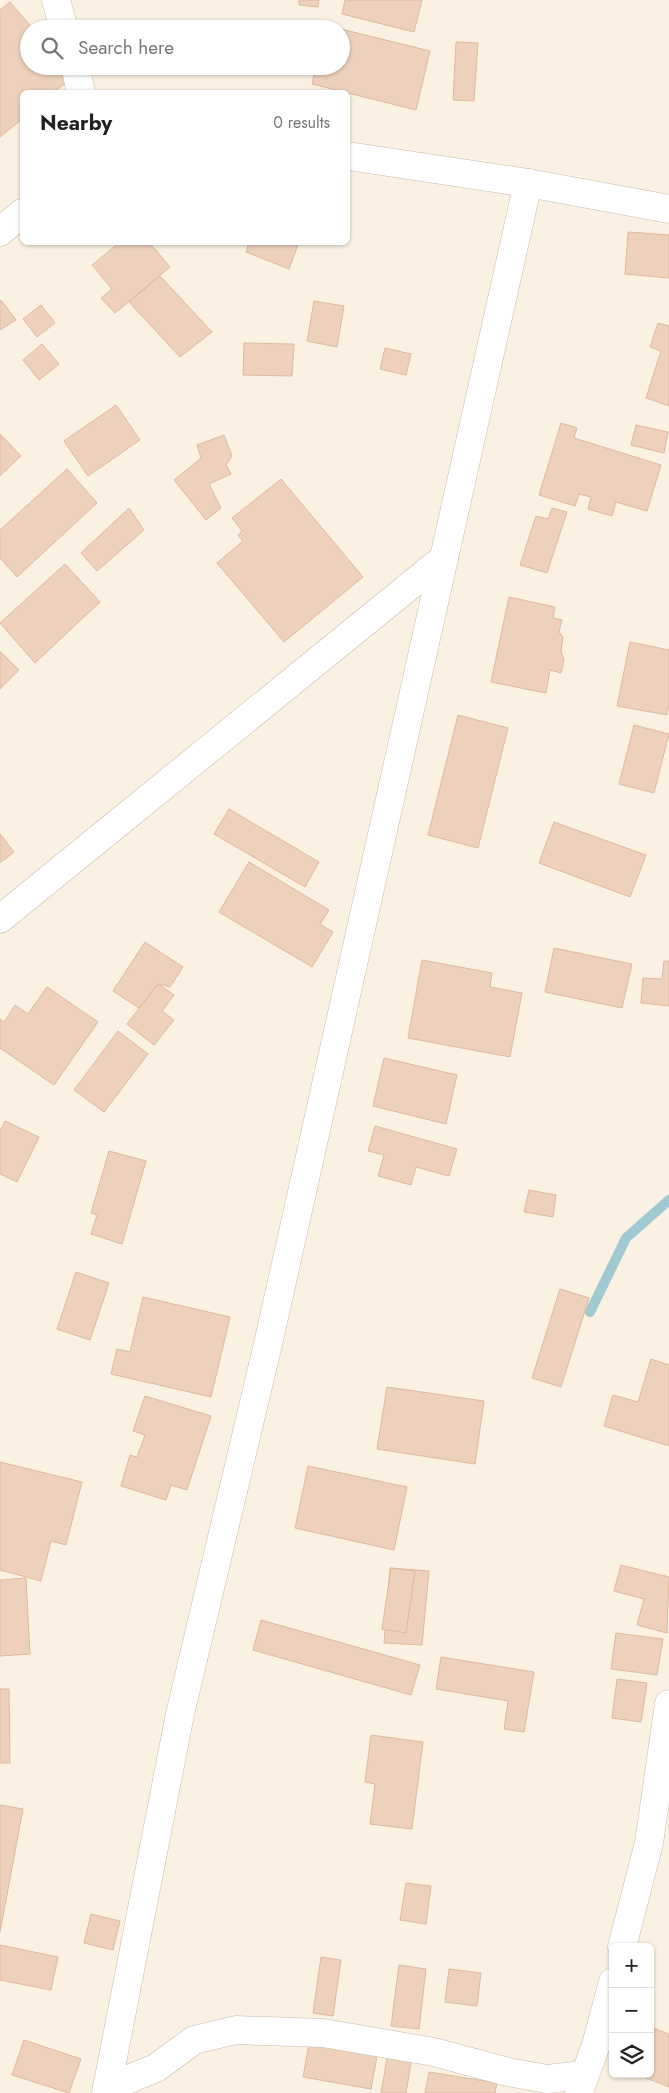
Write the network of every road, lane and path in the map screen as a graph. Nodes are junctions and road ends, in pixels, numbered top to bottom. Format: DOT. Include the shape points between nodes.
graph roads {
  1 [pos="56,0"];
  2 [pos="62,20"];
  3 [pos="77,75"];
  4 [pos="81,90"];
  5 [pos="350,156"];
  6 [pos="528,184"];
  7 [pos="669,209"];
  8 [pos="20,215"];
  9 [pos="0,232"];
  10 [pos="444,558"];
  11 [pos="0,919"];
  12 [pos="669,1704"];
  13 [pos="623,1943"];
  14 [pos="611,1988"];
  15 [pos="581,2084"];
  16 [pos="107,2090"];
  1 -- 2 [label="street"];
  3 -- 4 [label="street"];
  5 -- 6 [label="street"];
  6 -- 7 [label="street"];
  6 -- 10 [label="street"];
  8 -- 9 [label="street"];
  10 -- 11 [label="street"];
  10 -- 16 [label="street" via="268,1344 180,1714"];
  12 -- 13 [label="street" via="649,1843"];
  14 -- 15 [label="street" via="596,2045"];
  15 -- 16 [label="street" via="508,2072 434,2052 323,2033 236,2030 194,2040 156,2068"];
}
